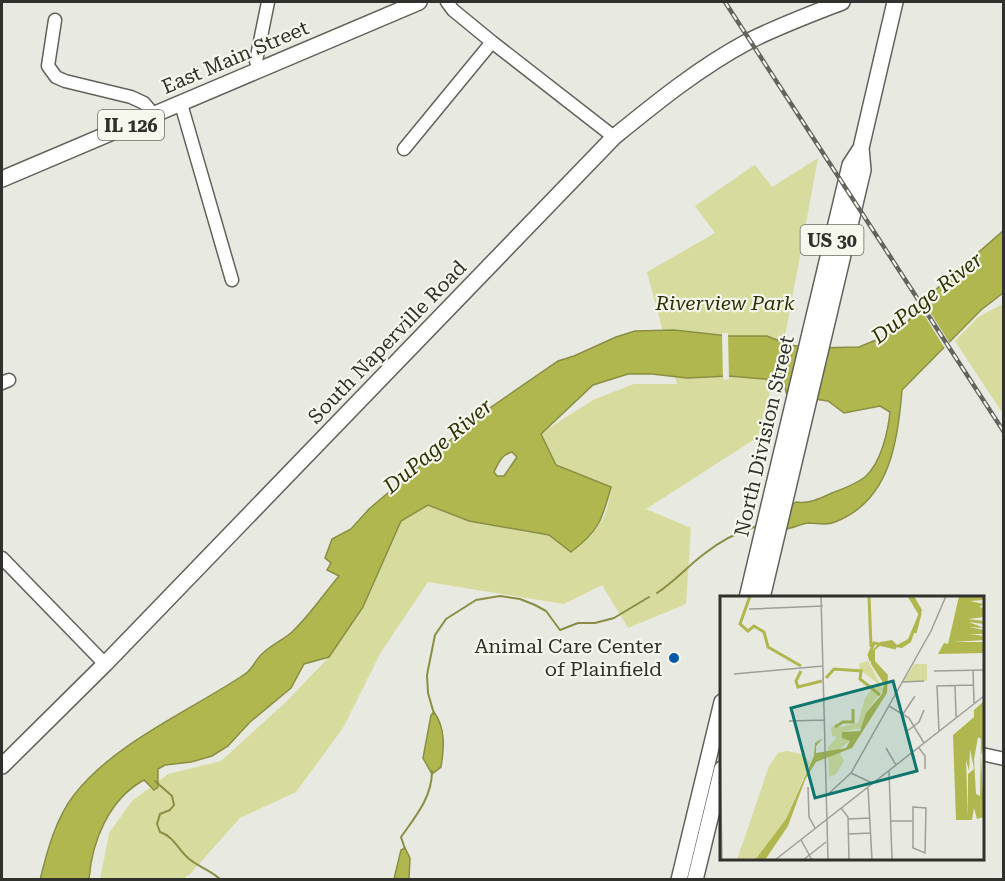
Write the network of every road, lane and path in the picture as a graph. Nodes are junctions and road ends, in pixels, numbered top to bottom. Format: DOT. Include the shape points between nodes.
graph roads {
  1 [pos="268,2"];
  2 [pos="419,2"];
  3 [pos="447,2"];
  4 [pos="842,2"];
  5 [pos="895,2"];
  6 [pos="55,20"];
  7 [pos="492,42"];
  8 [pos="260,69"];
  9 [pos="181,104"];
  10 [pos="154,115"];
  11 [pos="614,137"];
  12 [pos="404,149"];
  13 [pos="2,179"];
  14 [pos="232,280"];
  15 [pos="797,420"];
  16 [pos="2,558"];
  17 [pos="747,596"];
  18 [pos="762,596"];
  19 [pos="105,664"];
  20 [pos="720,710"];
  21 [pos="984,754"];
  22 [pos="1004,759"];
  23 [pos="2,766"];
  24 [pos="720,777"];
  25 [pos="678,879"];
  26 [pos="694,879"];
  1 -- 8 [label="street" via="256,60"];
  2 -- 8 [label="main road, East Main Street / IL 126"];
  3 -- 7 [label="street"];
  4 -- 11 [label="main road, South Naperville Road" via="724,55"];
  5 -- 15 [label="main road, North Division Street / US 30" via="861,148 863,170"];
  6 -- 10 [label="street" via="48,62 56,77 131,97 144,103"];
  7 -- 11 [label="street"];
  7 -- 12 [label="street"];
  8 -- 9 [label="main road, East Main Street / IL 126"];
  9 -- 10 [label="main road, East Main Street / IL 126"];
  9 -- 14 [label="street"];
  10 -- 13 [label="main road, East Main Street / IL 126"];
  11 -- 19 [label="main road, South Naperville Road"];
  15 -- 17 [label="main road, North Division Street / US 30" via="767,514"];
  15 -- 18 [label="main road, North Division Street / US 30" via="784,504"];
  16 -- 19 [label="street"];
  19 -- 23 [label="main road, South Naperville Road"];
  20 -- 25 [label="main road"];
  21 -- 22 [label="street"];
  24 -- 26 [label="main road"];
}
